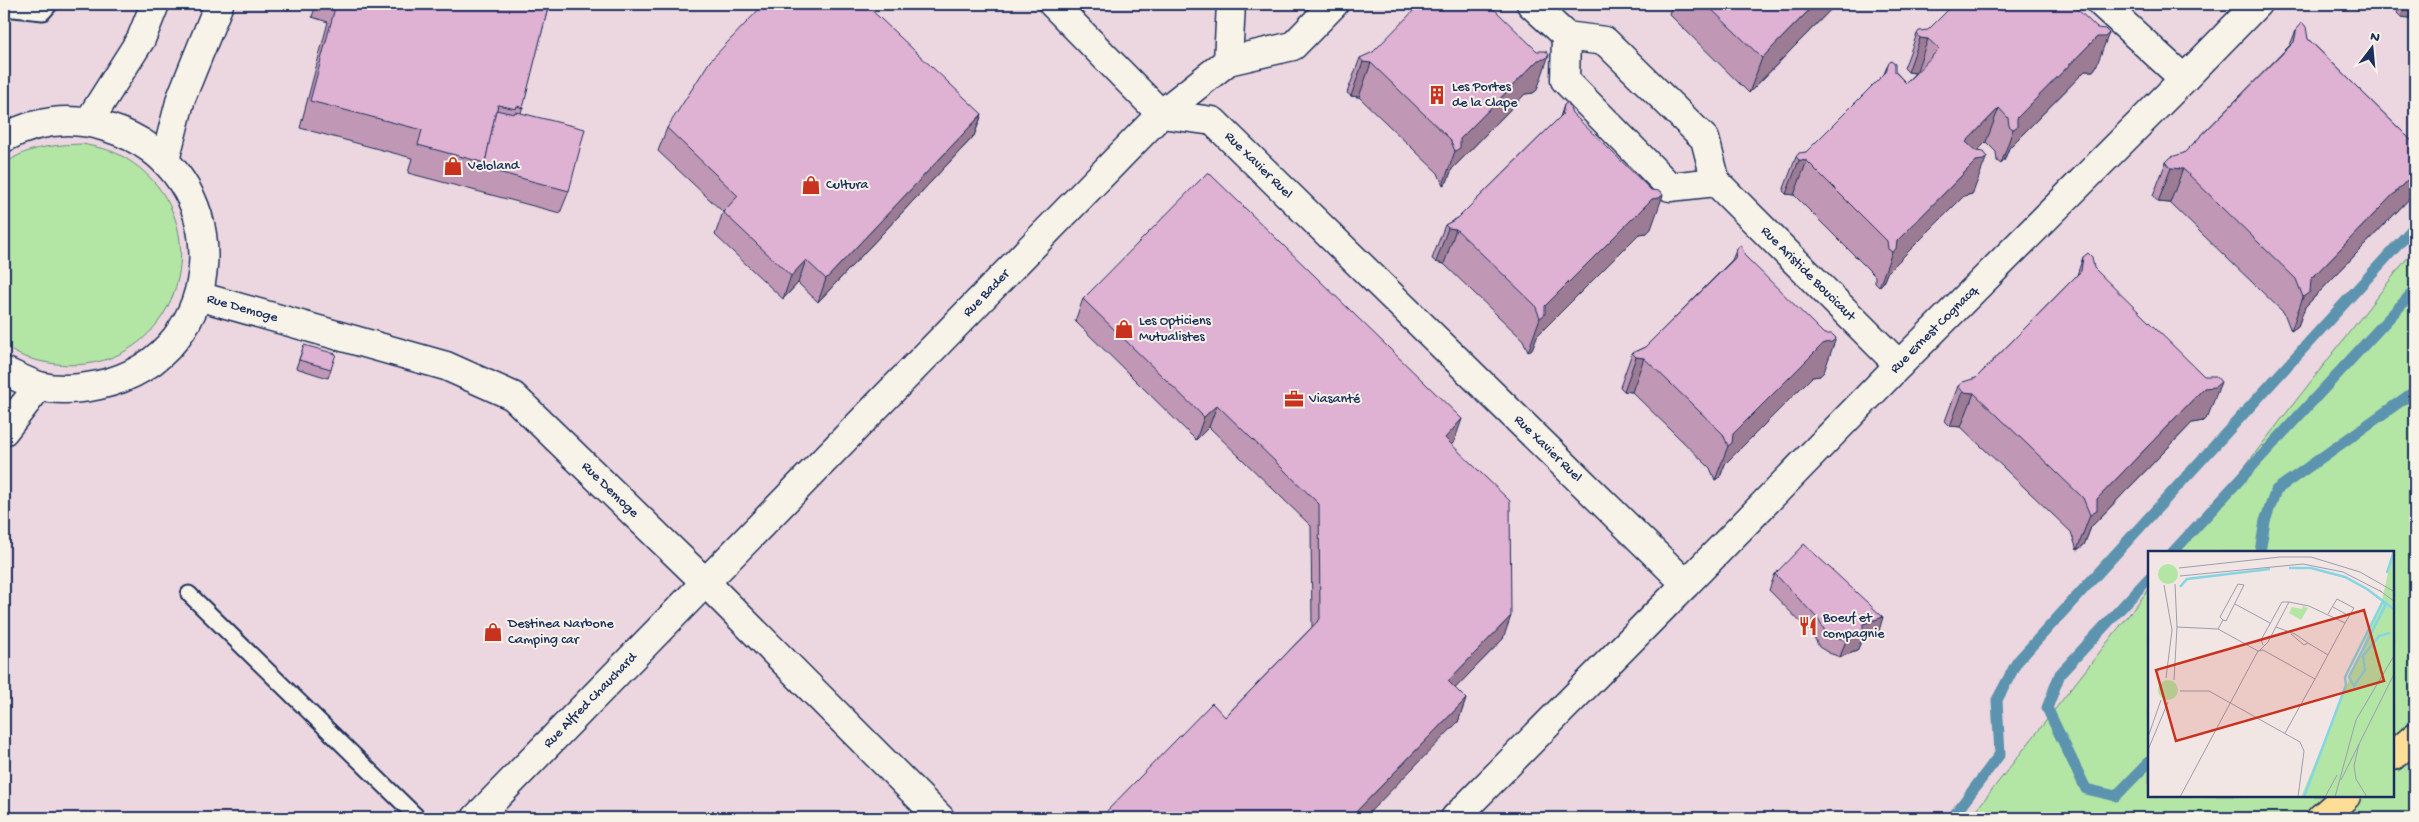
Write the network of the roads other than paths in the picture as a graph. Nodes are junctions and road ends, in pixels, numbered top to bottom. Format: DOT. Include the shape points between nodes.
graph roads {
  1 [pos="50,4"];
  2 [pos="154,4"];
  3 [pos="219,4"];
  4 [pos="1053,4"];
  5 [pos="1231,4"];
  6 [pos="1334,4"];
  7 [pos="1531,4"];
  8 [pos="2102,4"];
  9 [pos="2249,6"];
  10 [pos="4,8"];
  11 [pos="1566,36"];
  12 [pos="1228,61"];
  13 [pos="2184,79"];
  14 [pos="1161,114"];
  15 [pos="89,121"];
  16 [pos="4,138"];
  17 [pos="165,160"];
  18 [pos="1716,182"];
  19 [pos="198,296"];
  20 [pos="1899,365"];
  21 [pos="4,371"];
  22 [pos="39,386"];
  23 [pos="4,432"];
  24 [pos="707,584"];
  25 [pos="1686,584"];
  26 [pos="189,594"];
  27 [pos="2415,737"];
  28 [pos="2394,755"];
  29 [pos="2345,797"];
  30 [pos="418,818"];
  31 [pos="476,818"];
  32 [pos="940,818"];
  33 [pos="1455,818"];
  34 [pos="2320,818"];
  1 -- 10 [label="lane" via="44,12"];
  2 -- 15 [label="street" via="141,39"];
  3 -- 17 [label="street" via="181,98"];
  4 -- 14 [label="street"];
  5 -- 12 [label="street"];
  6 -- 12 [label="street" via="1293,46"];
  7 -- 11 [label="street"];
  8 -- 13 [label="street"];
  9 -- 13 [label="street, Rue Ernest Cognacq"];
  11 -- 18 [label="street" via="1605,40 1705,139"];
  11 -- 18 [label="street" via="1565,80 1670,186"];
  12 -- 14 [label="street"];
  13 -- 20 [label="street, Rue Ernest Cognacq"];
  14 -- 24 [label="street, Rue Bader"];
  14 -- 25 [label="street, Rue Xavier Ruel" via="1213,121"];
  15 -- 16 [label="street" via="54,121 20,129"];
  15 -- 17 [label="street" via="131,134"];
  17 -- 19 [label="street" via="188,190 201,224 205,260"];
  18 -- 20 [label="street, Rue Aristide Boucicaut"];
  19 -- 22 [label="street" via="180,332 153,361 118,380 79,389"];
  19 -- 24 [label="street, Rue Demoge" via="446,366 514,396"];
  20 -- 25 [label="street, Rue Ernest Cognacq"];
  21 -- 22 [label="street"];
  22 -- 23 [label="street"];
  24 -- 31 [label="street, Rue Alfred Chauchard"];
  24 -- 32 [label="street, Rue Demoge"];
  25 -- 33 [label="street"];
  26 -- 30 [label="lane"];
  27 -- 28 [label="highway"];
  29 -- 34 [label="highway"];
}
